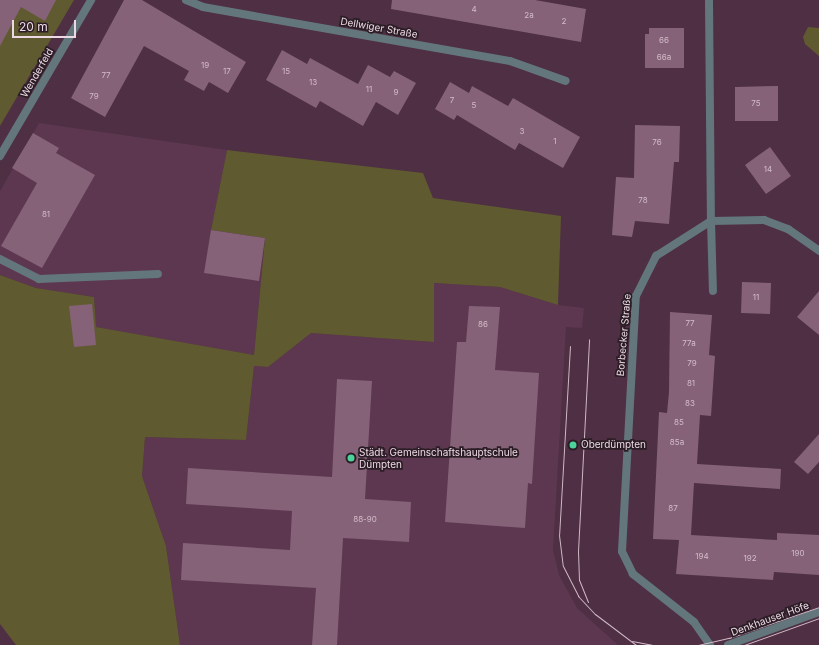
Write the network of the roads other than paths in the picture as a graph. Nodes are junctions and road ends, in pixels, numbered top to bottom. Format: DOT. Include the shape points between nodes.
graph roads {
  1 [pos="91,0"];
  2 [pos="186,0"];
  3 [pos="710,0"];
  4 [pos="566,82"];
  5 [pos="0,156"];
  6 [pos="711,220"];
  7 [pos="819,251"];
  8 [pos="0,259"];
  9 [pos="158,274"];
  10 [pos="713,291"];
  11 [pos="819,612"];
  12 [pos="710,645"];
  13 [pos="728,645"];
  1 -- 5 [label="street, Wenderfeld"];
  2 -- 4 [label="street, Dellwiger Straße" via="203,7 510,61"];
  3 -- 6 [label="street"];
  6 -- 7 [label="street" via="764,220 788,229"];
  6 -- 10 [label="street"];
  6 -- 12 [label="street, Borbecker Straße" via="656,256 636,296 621,536 622,550 633,574 694,622"];
  8 -- 9 [label="street" via="39,279"];
  11 -- 13 [label="street, Denkhauser Höfe"];
}
